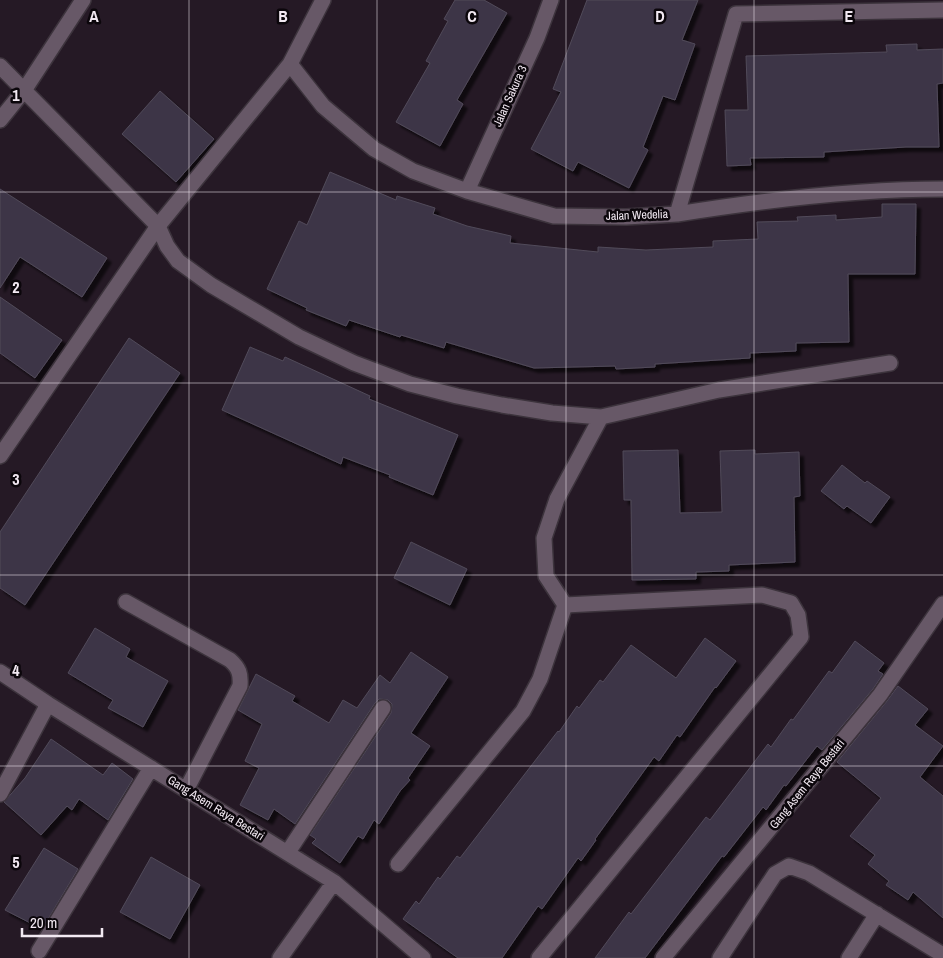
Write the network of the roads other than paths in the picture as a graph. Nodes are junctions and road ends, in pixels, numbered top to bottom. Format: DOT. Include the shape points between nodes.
graph roads {
  1 [pos="83,0"];
  2 [pos="322,0"];
  3 [pos="551,0"];
  4 [pos="738,7"];
  5 [pos="943,10"];
  6 [pos="290,64"];
  7 [pos="0,66"];
  8 [pos="24,89"];
  9 [pos="0,120"];
  10 [pos="943,189"];
  11 [pos="467,191"];
  12 [pos="677,214"];
  13 [pos="158,226"];
  14 [pos="890,363"];
  15 [pos="601,417"];
  16 [pos="0,456"];
  17 [pos="126,602"];
  18 [pos="943,604"];
  19 [pos="565,606"];
  20 [pos="0,672"];
  21 [pos="48,704"];
  22 [pos="383,708"];
  23 [pos="151,768"];
  24 [pos="186,790"];
  25 [pos="0,794"];
  26 [pos="288,852"];
  27 [pos="398,864"];
  28 [pos="334,882"];
  29 [pos="877,914"];
  30 [pos="39,951"];
  31 [pos="943,955"];
  32 [pos="280,958"];
  33 [pos="423,958"];
  34 [pos="540,958"];
  35 [pos="663,958"];
  36 [pos="720,958"];
  37 [pos="849,958"];
  1 -- 8 [label="street"];
  2 -- 6 [label="street"];
  3 -- 11 [label="street, Jalan Sakura 3"];
  4 -- 5 [label="street, Jalan Wedelia"];
  4 -- 12 [label="street, Jalan Wedelia"];
  6 -- 11 [label="street, Jalan Wedelia" via="323,106 374,149 413,171"];
  6 -- 13 [label="street"];
  7 -- 8 [label="street"];
  8 -- 9 [label="street"];
  8 -- 13 [label="street"];
  10 -- 12 [label="street" via="837,193"];
  11 -- 12 [label="street, Jalan Wedelia" via="554,216"];
  13 -- 15 [label="street" via="178,261 211,285 299,337 354,363 410,384 457,396 552,413"];
  13 -- 16 [label="street"];
  14 -- 15 [label="street" via="719,390"];
  15 -- 19 [label="street" via="557,498 544,538 546,576"];
  17 -- 24 [label="street" via="230,660 241,675 240,686"];
  18 -- 35 [label="street, Gang Asem Raya Bestari" via="880,695"];
  19 -- 27 [label="street" via="540,679 523,710"];
  19 -- 34 [label="street" via="762,595 791,603 798,615 801,637"];
  20 -- 21 [label="street, Gang Asem Raya Bestari"];
  21 -- 23 [label="street, Gang Asem Raya Bestari"];
  21 -- 25 [label="street"];
  22 -- 26 [label="street"];
  23 -- 24 [label="street, Gang Asem Raya Bestari"];
  23 -- 30 [label="street"];
  24 -- 26 [label="street, Gang Asem Raya Bestari"];
  26 -- 28 [label="street, Gang Asem Raya Bestari"];
  28 -- 32 [label="street"];
  28 -- 33 [label="street, Gang Asem Raya Bestari"];
  29 -- 31 [label="street"];
  29 -- 36 [label="street" via="809,873 790,866 775,874"];
  29 -- 37 [label="street"];
}
